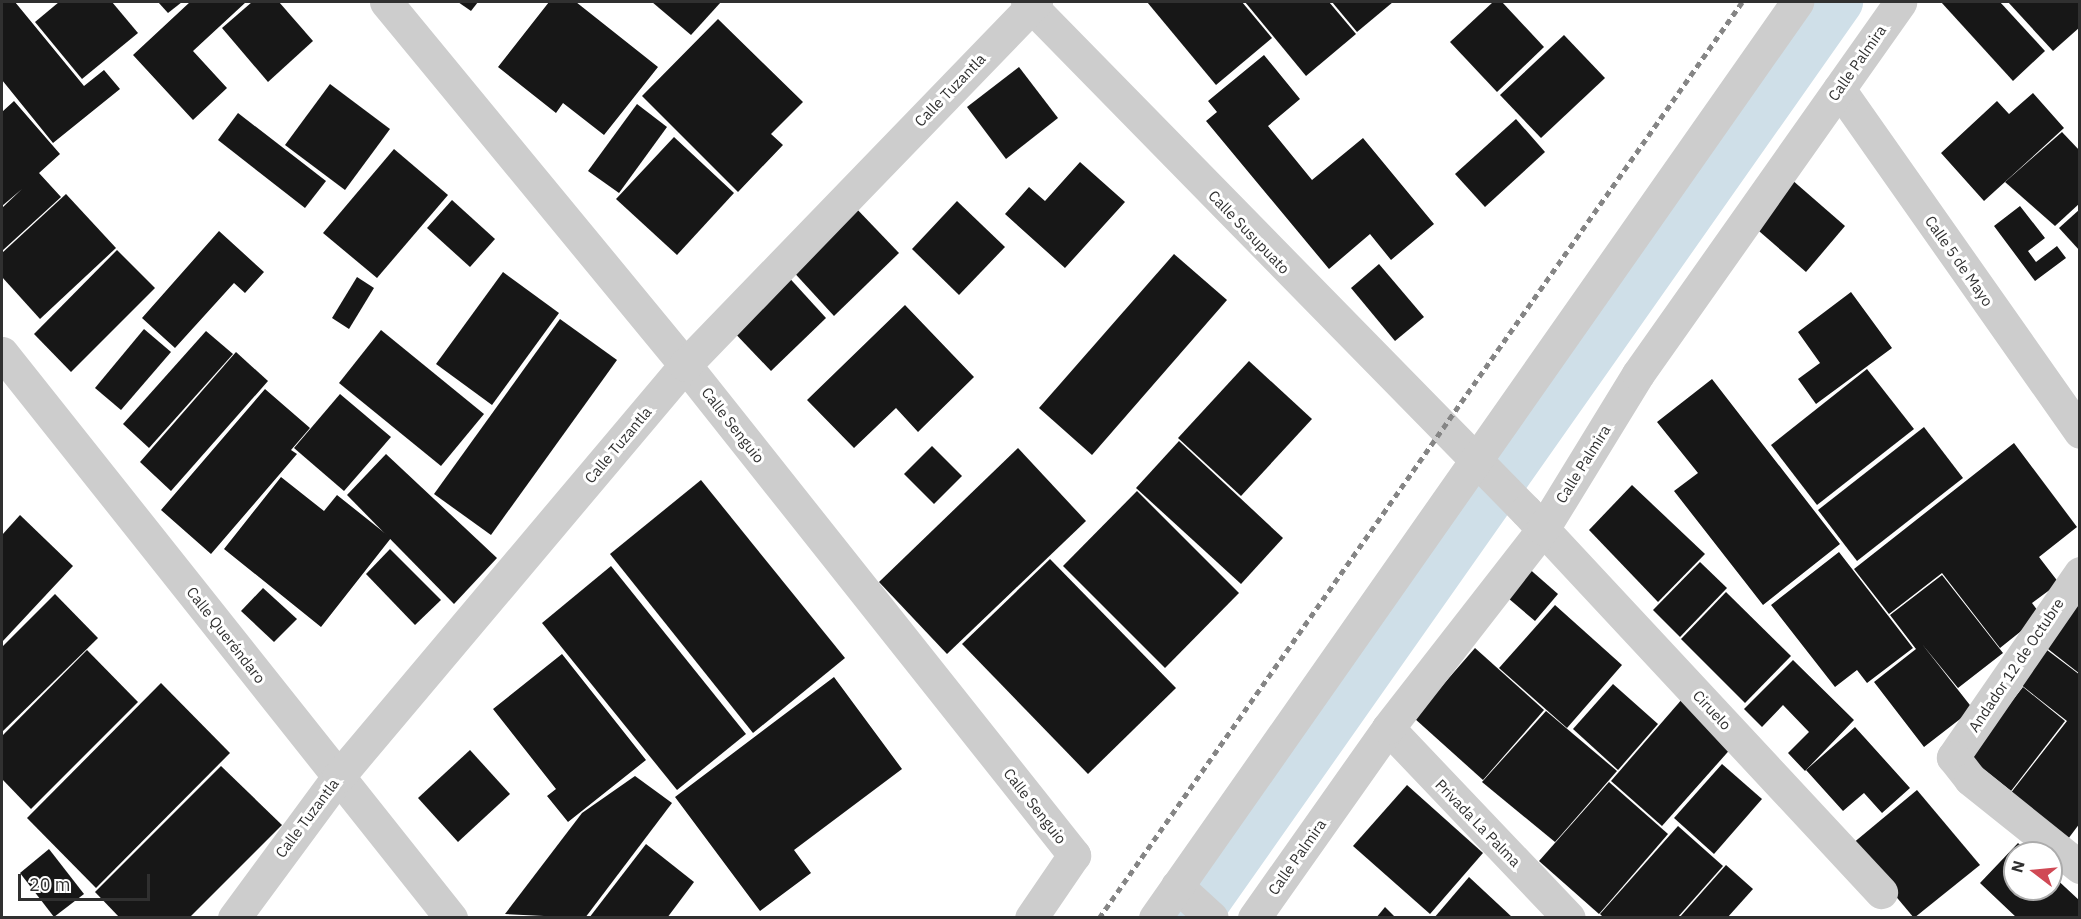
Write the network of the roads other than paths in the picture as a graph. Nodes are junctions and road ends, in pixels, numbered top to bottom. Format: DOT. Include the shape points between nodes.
graph roads {
  1 [pos="386,2"];
  2 [pos="1797,2"];
  3 [pos="1900,2"];
  4 [pos="1031,3"];
  5 [pos="1839,90"];
  6 [pos="2,353"];
  7 [pos="685,365"];
  8 [pos="2079,432"];
  9 [pos="1480,469"];
  10 [pos="1534,520"];
  11 [pos="2079,573"];
  12 [pos="1388,728"];
  13 [pos="338,777"];
  14 [pos="2079,867"];
  15 [pos="1179,888"];
  16 [pos="1881,892"];
  17 [pos="234,918"];
  18 [pos="452,918"];
  19 [pos="1030,918"];
  20 [pos="1155,918"];
  21 [pos="1212,918"];
  22 [pos="1254,918"];
  23 [pos="1569,918"];
  1 -- 7 [label="street, Calle Senguio"];
  2 -- 9 [label="street"];
  3 -- 5 [label="street, Calle Palmira"];
  4 -- 7 [label="street, Calle Tuzantla"];
  4 -- 9 [label="street, Calle Susupuato"];
  5 -- 8 [label="street, Calle 5 de Mayo"];
  5 -- 10 [label="street, Calle Palmira"];
  6 -- 13 [label="street, Calle Queréndaro"];
  7 -- 13 [label="street, Calle Tuzantla"];
  7 -- 19 [label="street, Calle Senguio" via="1074,855"];
  9 -- 10 [label="street, Calle Susupuato"];
  9 -- 15 [label="street"];
  10 -- 12 [label="street, Calle Palmira"];
  10 -- 16 [label="street, Ciruelo"];
  11 -- 14 [label="street, Andador 12 de Octubre" via="1953,758 1970,779"];
  12 -- 22 [label="street, Calle Palmira"];
  12 -- 23 [label="street, Privada La Palma"];
  13 -- 17 [label="street, Calle Tuzantla"];
  13 -- 18 [label="street, Calle Queréndaro"];
  15 -- 20 [label="street"];
  15 -- 21 [label="street"];
}
